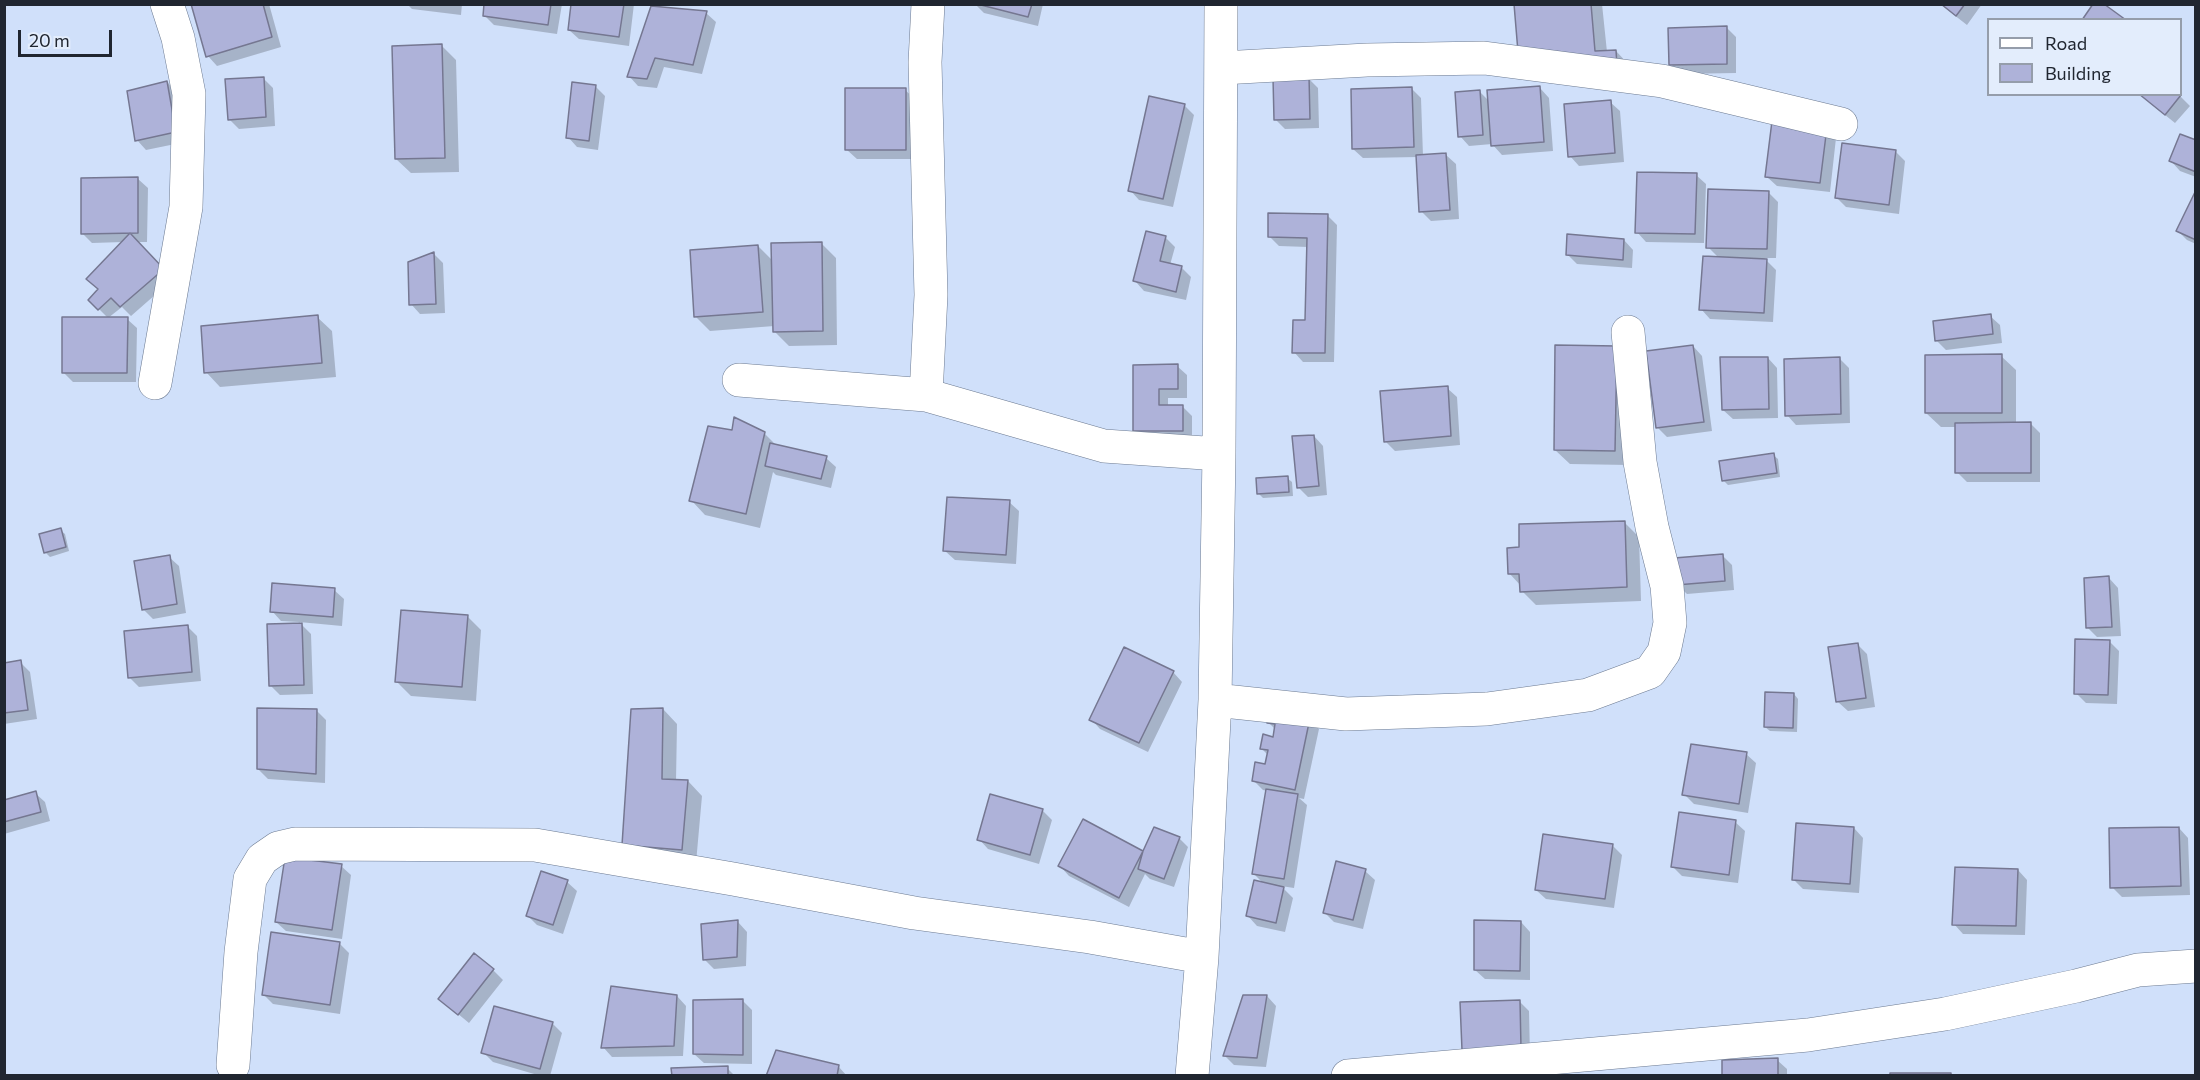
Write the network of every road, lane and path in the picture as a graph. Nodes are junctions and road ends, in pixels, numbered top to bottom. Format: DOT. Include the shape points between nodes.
graph roads {
  1 [pos="167,4"];
  2 [pos="928,4"];
  3 [pos="1221,4"];
  4 [pos="1222,68"];
  5 [pos="1841,124"];
  6 [pos="1628,332"];
  7 [pos="739,380"];
  8 [pos="155,383"];
  9 [pos="926,395"];
  10 [pos="1219,454"];
  11 [pos="1215,700"];
  12 [pos="1202,957"];
  13 [pos="2196,966"];
  14 [pos="233,1065"];
  15 [pos="1192,1076"];
  16 [pos="1348,1076"];
  1 -- 8 [label="street" via="189,94 186,196"];
  2 -- 9 [label="street" via="925,62 931,295"];
  3 -- 4 [label="street"];
  4 -- 5 [label="street" via="1484,58 1662,81"];
  4 -- 10 [label="street"];
  6 -- 11 [label="street" via="1640,462 1668,586 1670,623 1664,652 1650,672 1588,695 1487,709 1346,714"];
  7 -- 9 [label="street"];
  9 -- 10 [label="street" via="1104,446"];
  10 -- 11 [label="street"];
  11 -- 12 [label="street"];
  12 -- 14 [label="street" via="914,913 535,845 295,844 278,848 262,859 250,879"];
  12 -- 15 [label="street"];
  13 -- 16 [label="street" via="2138,970 1946,1014 1808,1035"];
}
